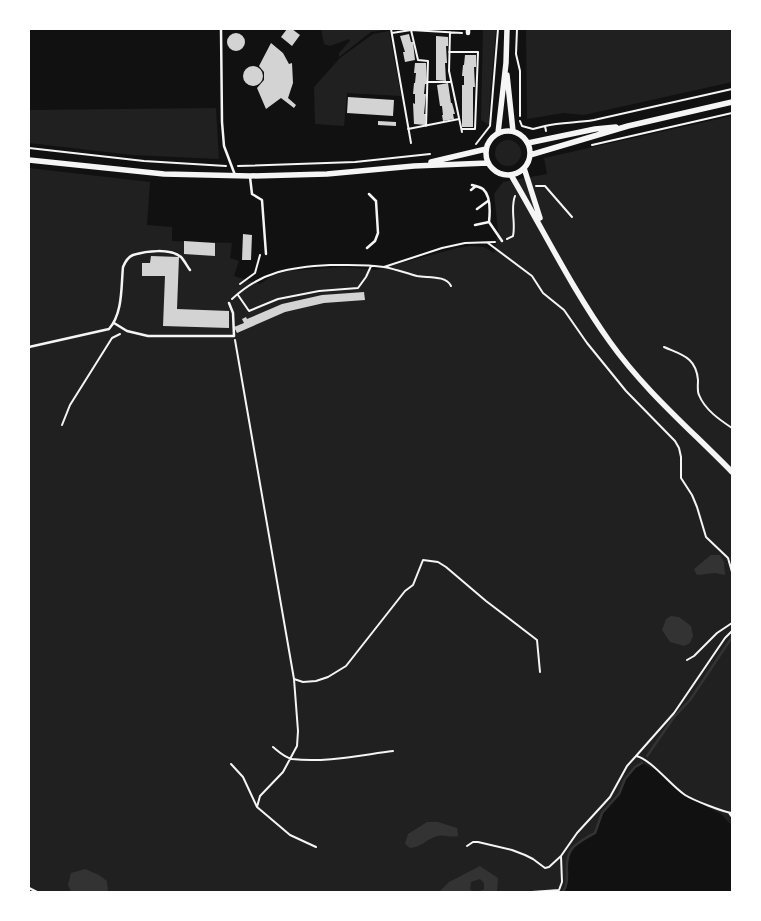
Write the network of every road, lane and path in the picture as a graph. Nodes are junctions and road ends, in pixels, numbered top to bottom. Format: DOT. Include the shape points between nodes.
graph roads {
  1 [pos="221,29"];
  2 [pos="392,29"];
  3 [pos="498,29"];
  4 [pos="508,29"];
  5 [pos="516,29"];
  6 [pos="411,30"];
  7 [pos="440,30"];
  8 [pos="468,31"];
  9 [pos="450,32"];
  10 [pos="392,33"];
  11 [pos="449,52"];
  12 [pos="506,63"];
  13 [pos="428,82"];
  14 [pos="452,82"];
  15 [pos="732,88"];
  16 [pos="732,102"];
  17 [pos="732,113"];
  18 [pos="459,119"];
  19 [pos="426,126"];
  20 [pos="545,126"];
  21 [pos="628,126"];
  22 [pos="408,130"];
  23 [pos="513,132"];
  24 [pos="498,133"];
  25 [pos="548,139"];
  26 [pos="528,142"];
  27 [pos="411,143"];
  28 [pos="476,144"];
  29 [pos="590,146"];
  30 [pos="29,148"];
  31 [pos="486,149"];
  32 [pos="430,154"];
  33 [pos="530,155"];
  34 [pos="29,160"];
  35 [pos="488,163"];
  36 [pos="232,166"];
  37 [pos="414,166"];
  38 [pos="524,168"];
  39 [pos="512,175"];
  40 [pos="236,176"];
  41 [pos="250,176"];
  42 [pos="472,185"];
  43 [pos="476,186"];
  44 [pos="471,190"];
  45 [pos="369,194"];
  46 [pos="488,201"];
  47 [pos="476,209"];
  48 [pos="489,222"];
  49 [pos="475,226"];
  50 [pos="542,227"];
  51 [pos="502,241"];
  52 [pos="488,243"];
  53 [pos="367,248"];
  54 [pos="260,252"];
  55 [pos="266,254"];
  56 [pos="371,266"];
  57 [pos="190,270"];
  58 [pos="240,284"];
  59 [pos="452,286"];
  60 [pos="238,294"];
  61 [pos="228,303"];
  62 [pos="114,323"];
  63 [pos="127,331"];
  64 [pos="234,336"];
  65 [pos="29,347"];
  66 [pos="664,347"];
  67 [pos="62,425"];
  68 [pos="732,428"];
  69 [pos="732,472"];
  70 [pos="732,572"];
  71 [pos="732,623"];
  72 [pos="732,631"];
  73 [pos="687,660"];
  74 [pos="540,672"];
  75 [pos="294,679"];
  76 [pos="273,747"];
  77 [pos="393,751"];
  78 [pos="636,756"];
  79 [pos="292,758"];
  80 [pos="231,764"];
  81 [pos="258,807"];
  82 [pos="729,813"];
  83 [pos="732,813"];
  84 [pos="732,817"];
  85 [pos="467,846"];
  86 [pos="316,847"];
  87 [pos="561,856"];
  88 [pos="29,888"];
  89 [pos="37,892"];
  90 [pos="532,892"];
  1 -- 36 [label="lane" via="222,122 224,146"];
  2 -- 10 [label="path"];
  3 -- 28 [label="path" via="490,126"];
  4 -- 12 [label="street"];
  5 -- 20 [label="path" via="520,120 522,126 533,129"];
  6 -- 7 [label="path"];
  6 -- 10 [label="path"];
  6 -- 13 [label="path" via="418,60 428,61"];
  7 -- 9 [label="path"];
  8 -- 9 [label="path"];
  9 -- 11 [label="path"];
  10 -- 22 [label="path"];
  11 -- 14 [label="path"];
  11 -- 18 [label="path" via="478,52 475,129 462,130"];
  12 -- 23 [label="street"];
  12 -- 24 [label="street"];
  13 -- 14 [label="path"];
  13 -- 19 [label="path"];
  14 -- 18 [label="path"];
  15 -- 20 [label="path" via="594,120"];
  16 -- 21 [label="street"];
  17 -- 29 [label="path"];
  18 -- 19 [label="path"];
  19 -- 22 [label="path"];
  20 -- 25 [label="path"];
  21 -- 25 [label="street" via="595,128"];
  21 -- 33 [label="street"];
  22 -- 27 [label="path"];
  23 -- 24 [label="street"];
  23 -- 26 [label="street"];
  24 -- 31 [label="street"];
  25 -- 26 [label="street"];
  26 -- 33 [label="street"];
  30 -- 36 [label="path" via="144,162"];
  31 -- 35 [label="street"];
  31 -- 37 [label="street"];
  32 -- 36 [label="path" via="355,162"];
  33 -- 38 [label="street"];
  34 -- 40 [label="street" via="164,174"];
  35 -- 37 [label="street"];
  35 -- 39 [label="street" via="498,173"];
  36 -- 40 [label="lane"];
  37 -- 41 [label="street" via="327,174"];
  38 -- 39 [label="street"];
  38 -- 50 [label="street"];
  39 -- 50 [label="street"];
  40 -- 41 [label="street"];
  41 -- 55 [label="lane" via="252,194 262,200"];
  42 -- 43 [label="lane"];
  43 -- 44 [label="lane"];
  43 -- 46 [label="lane" via="485,191"];
  45 -- 53 [label="lane" via="376,201 378,233 376,241"];
  46 -- 47 [label="lane"];
  46 -- 48 [label="lane"];
  48 -- 49 [label="lane"];
  48 -- 51 [label="lane"];
  50 -- 69 [label="street" via="580,298 612,344 651,390"];
  52 -- 70 [label="path" via="532,276 543,293 564,310 626,391 675,441 681,457 681,478 697,506 706,537 728,558"];
  54 -- 58 [label="path" via="255,273"];
  56 -- 59 [label="path" via="444,279"];
  56 -- 60 [label="path" via="299,267 266,276"];
  56 -- 60 [label="path" via="358,288 278,299 250,311"];
  57 -- 62 [label="lane" via="181,257 172,253 152,251 126,260"];
  60 -- 61 [label="path"];
  61 -- 64 [label="lane" via="233,313"];
  62 -- 63 [label="lane"];
  62 -- 65 [label="lane" via="100,332"];
  63 -- 64 [label="lane" via="148,336"];
  63 -- 67 [label="path" via="112,338 70,405"];
  64 -- 75 [label="path"];
  66 -- 68 [label="path" via="692,362 699,396 714,415"];
  71 -- 73 [label="path"];
  72 -- 78 [label="path" via="674,713"];
  74 -- 75 [label="path" via="537,640 446,567 423,560 413,586 405,591 346,666 316,681"];
  75 -- 79 [label="path" via="298,731"];
  76 -- 79 [label="path"];
  77 -- 79 [label="path" via="323,759"];
  78 -- 82 [label="path" via="685,795"];
  78 -- 87 [label="path" via="610,797"];
  79 -- 81 [label="path" via="260,796"];
  80 -- 81 [label="path"];
  81 -- 86 [label="path" via="290,835"];
  82 -- 83 [label="path"];
  82 -- 84 [label="path"];
  85 -- 87 [label="path" via="478,842 512,850 545,868"];
  87 -- 90 [label="path" via="562,882 559,890"];
  88 -- 89 [label="lane"];
}
